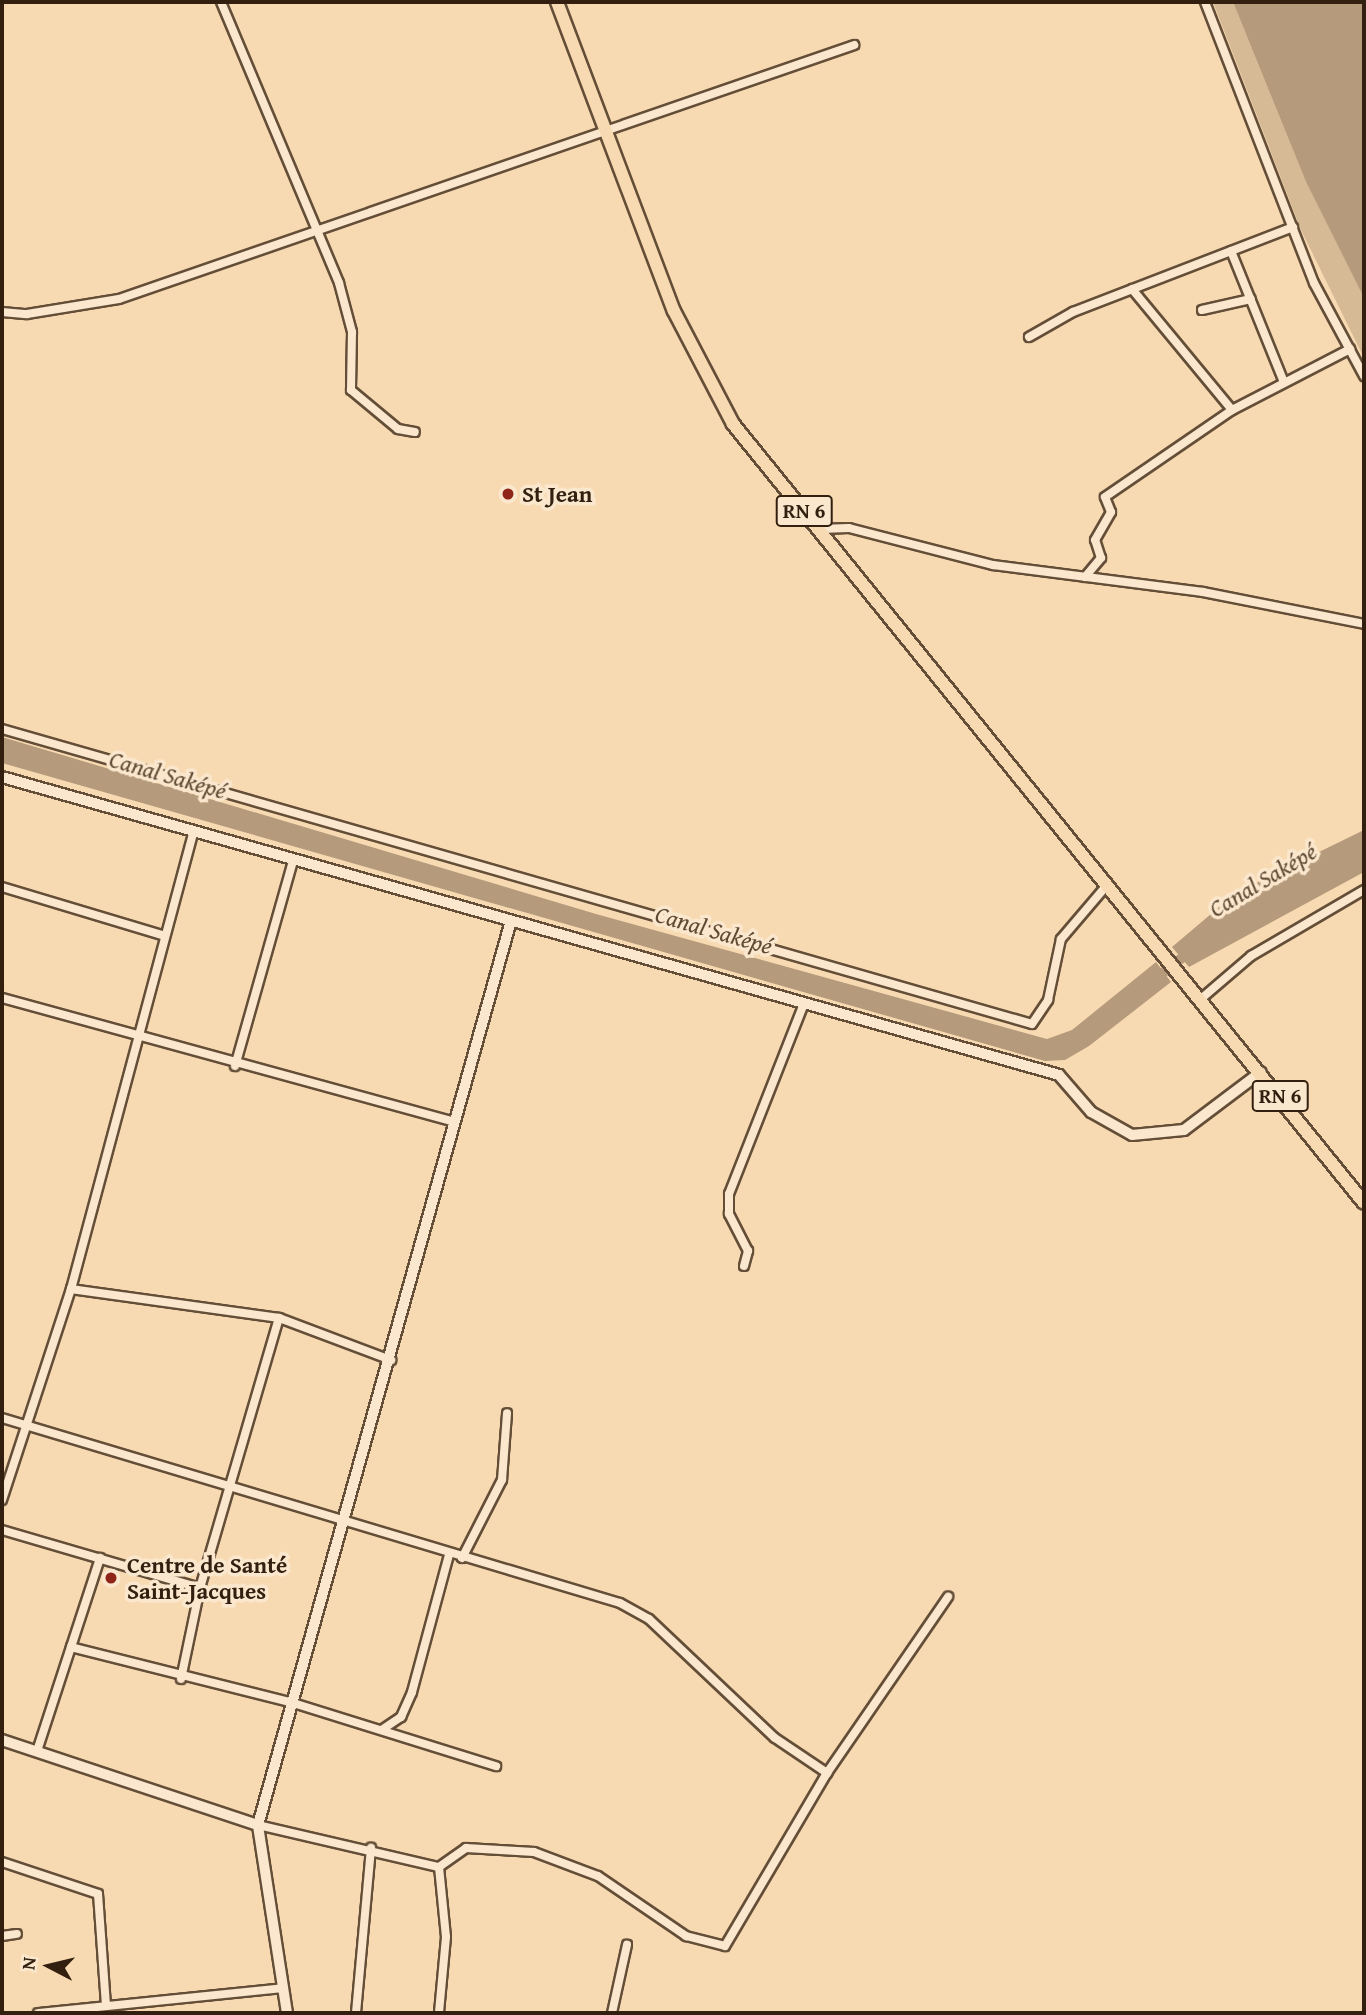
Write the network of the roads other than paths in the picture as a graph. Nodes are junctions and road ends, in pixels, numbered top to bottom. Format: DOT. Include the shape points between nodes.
graph roads {
  1 [pos="221,2"];
  2 [pos="557,2"];
  3 [pos="1205,2"];
  4 [pos="854,45"];
  5 [pos="607,134"];
  6 [pos="1293,227"];
  7 [pos="321,230"];
  8 [pos="1231,251"];
  9 [pos="1132,289"];
  10 [pos="1251,299"];
  11 [pos="1202,310"];
  12 [pos="2,312"];
  13 [pos="1029,337"];
  14 [pos="1350,349"];
  15 [pos="1364,376"];
  16 [pos="1283,380"];
  17 [pos="1232,410"];
  18 [pos="415,432"];
  19 [pos="820,529"];
  20 [pos="1085,577"];
  21 [pos="1364,624"];
  22 [pos="2,729"];
  23 [pos="2,777"];
  24 [pos="193,833"];
  25 [pos="293,861"];
  26 [pos="1108,884"];
  27 [pos="2,887"];
  28 [pos="1364,890"];
  29 [pos="510,924"];
  30 [pos="165,936"];
  31 [pos="1198,994"];
  32 [pos="2,999"];
  33 [pos="803,1006"];
  34 [pos="135,1039"];
  35 [pos="235,1066"];
  36 [pos="1261,1072"];
  37 [pos="452,1121"];
  38 [pos="1364,1203"];
  39 [pos="744,1266"];
  40 [pos="71,1289"];
  41 [pos="279,1318"];
  42 [pos="392,1360"];
  43 [pos="508,1413"];
  44 [pos="2,1418"];
  45 [pos="25,1424"];
  46 [pos="228,1486"];
  47 [pos="2,1500"];
  48 [pos="343,1523"];
  49 [pos="2,1530"];
  50 [pos="449,1555"];
  51 [pos="100,1558"];
  52 [pos="462,1558"];
  53 [pos="200,1588"];
  54 [pos="948,1597"];
  55 [pos="71,1647"];
  56 [pos="181,1679"];
  57 [pos="290,1702"];
  58 [pos="383,1729"];
  59 [pos="2,1740"];
  60 [pos="38,1748"];
  61 [pos="496,1766"];
  62 [pos="827,1773"];
  63 [pos="258,1825"];
  64 [pos="371,1848"];
  65 [pos="2,1862"];
  66 [pos="439,1867"];
  67 [pos="17,1934"];
  68 [pos="2,1936"];
  69 [pos="627,1945"];
  70 [pos="284,1988"];
  71 [pos="106,2005"];
  72 [pos="38,2013"];
  73 [pos="287,2013"];
  74 [pos="356,2013"];
  75 [pos="439,2013"];
  76 [pos="612,2013"];
  1 -- 7 [label="street"];
  2 -- 5 [label="main road, RN 6"];
  3 -- 6 [label="street"];
  4 -- 5 [label="street"];
  5 -- 7 [label="street"];
  5 -- 19 [label="main road, RN 6" via="710,390"];
  6 -- 8 [label="street"];
  6 -- 14 [label="street"];
  7 -- 12 [label="street" via="118,299 27,314"];
  7 -- 18 [label="street" via="352,332 351,390 398,429"];
  8 -- 9 [label="street"];
  8 -- 10 [label="street"];
  9 -- 13 [label="street"];
  9 -- 17 [label="street"];
  10 -- 11 [label="street"];
  10 -- 16 [label="street"];
  14 -- 15 [label="street"];
  14 -- 16 [label="street"];
  16 -- 17 [label="street"];
  17 -- 20 [label="street" via="1105,497 1111,512 1096,540 1101,558"];
  19 -- 20 [label="street" via="849,528 993,565"];
  19 -- 26 [label="main road, RN 6"];
  20 -- 21 [label="street"];
  22 -- 26 [label="street" via="1032,1024 1048,1000 1061,939"];
  23 -- 24 [label="street"];
  24 -- 25 [label="street"];
  24 -- 30 [label="street"];
  25 -- 29 [label="street"];
  25 -- 35 [label="street"];
  26 -- 31 [label="main road, RN 6"];
  27 -- 30 [label="street"];
  28 -- 31 [label="street" via="1251,956"];
  29 -- 33 [label="street"];
  29 -- 37 [label="street"];
  30 -- 34 [label="street"];
  31 -- 36 [label="main road, RN 6"];
  32 -- 34 [label="street"];
  33 -- 36 [label="street" via="1059,1075 1091,1112 1132,1135 1184,1130 1203,1121"];
  33 -- 39 [label="street" via="729,1194 729,1214 748,1251"];
  34 -- 35 [label="street"];
  34 -- 40 [label="street"];
  35 -- 37 [label="street"];
  36 -- 38 [label="main road, RN 6"];
  37 -- 42 [label="street"];
  40 -- 41 [label="street"];
  40 -- 45 [label="street"];
  41 -- 42 [label="street"];
  41 -- 46 [label="street"];
  42 -- 48 [label="street"];
  43 -- 52 [label="street" via="502,1480"];
  44 -- 45 [label="street"];
  45 -- 46 [label="street"];
  45 -- 47 [label="street"];
  46 -- 48 [label="street"];
  46 -- 53 [label="street"];
  48 -- 50 [label="street"];
  48 -- 57 [label="street"];
  49 -- 51 [label="street"];
  50 -- 52 [label="street"];
  50 -- 58 [label="street" via="412,1692 401,1717"];
  51 -- 53 [label="street"];
  51 -- 55 [label="street"];
  52 -- 62 [label="street" via="569,1586 649,1619 775,1738"];
  53 -- 56 [label="street"];
  54 -- 62 [label="street"];
  55 -- 56 [label="street"];
  55 -- 60 [label="street"];
  56 -- 57 [label="street"];
  57 -- 58 [label="street"];
  57 -- 63 [label="street"];
  58 -- 61 [label="street"];
  59 -- 60 [label="street"];
  60 -- 63 [label="street"];
  62 -- 66 [label="street" via="720,1949 639,1908 598,1876 534,1852 466,1848"];
  63 -- 64 [label="street"];
  63 -- 70 [label="street"];
  64 -- 66 [label="street"];
  64 -- 74 [label="street"];
  65 -- 71 [label="street" via="98,1894"];
  66 -- 75 [label="street" via="446,1937"];
  67 -- 68 [label="street"];
  69 -- 76 [label="street"];
  70 -- 71 [label="street"];
  70 -- 73 [label="street"];
  71 -- 72 [label="street"];
}
